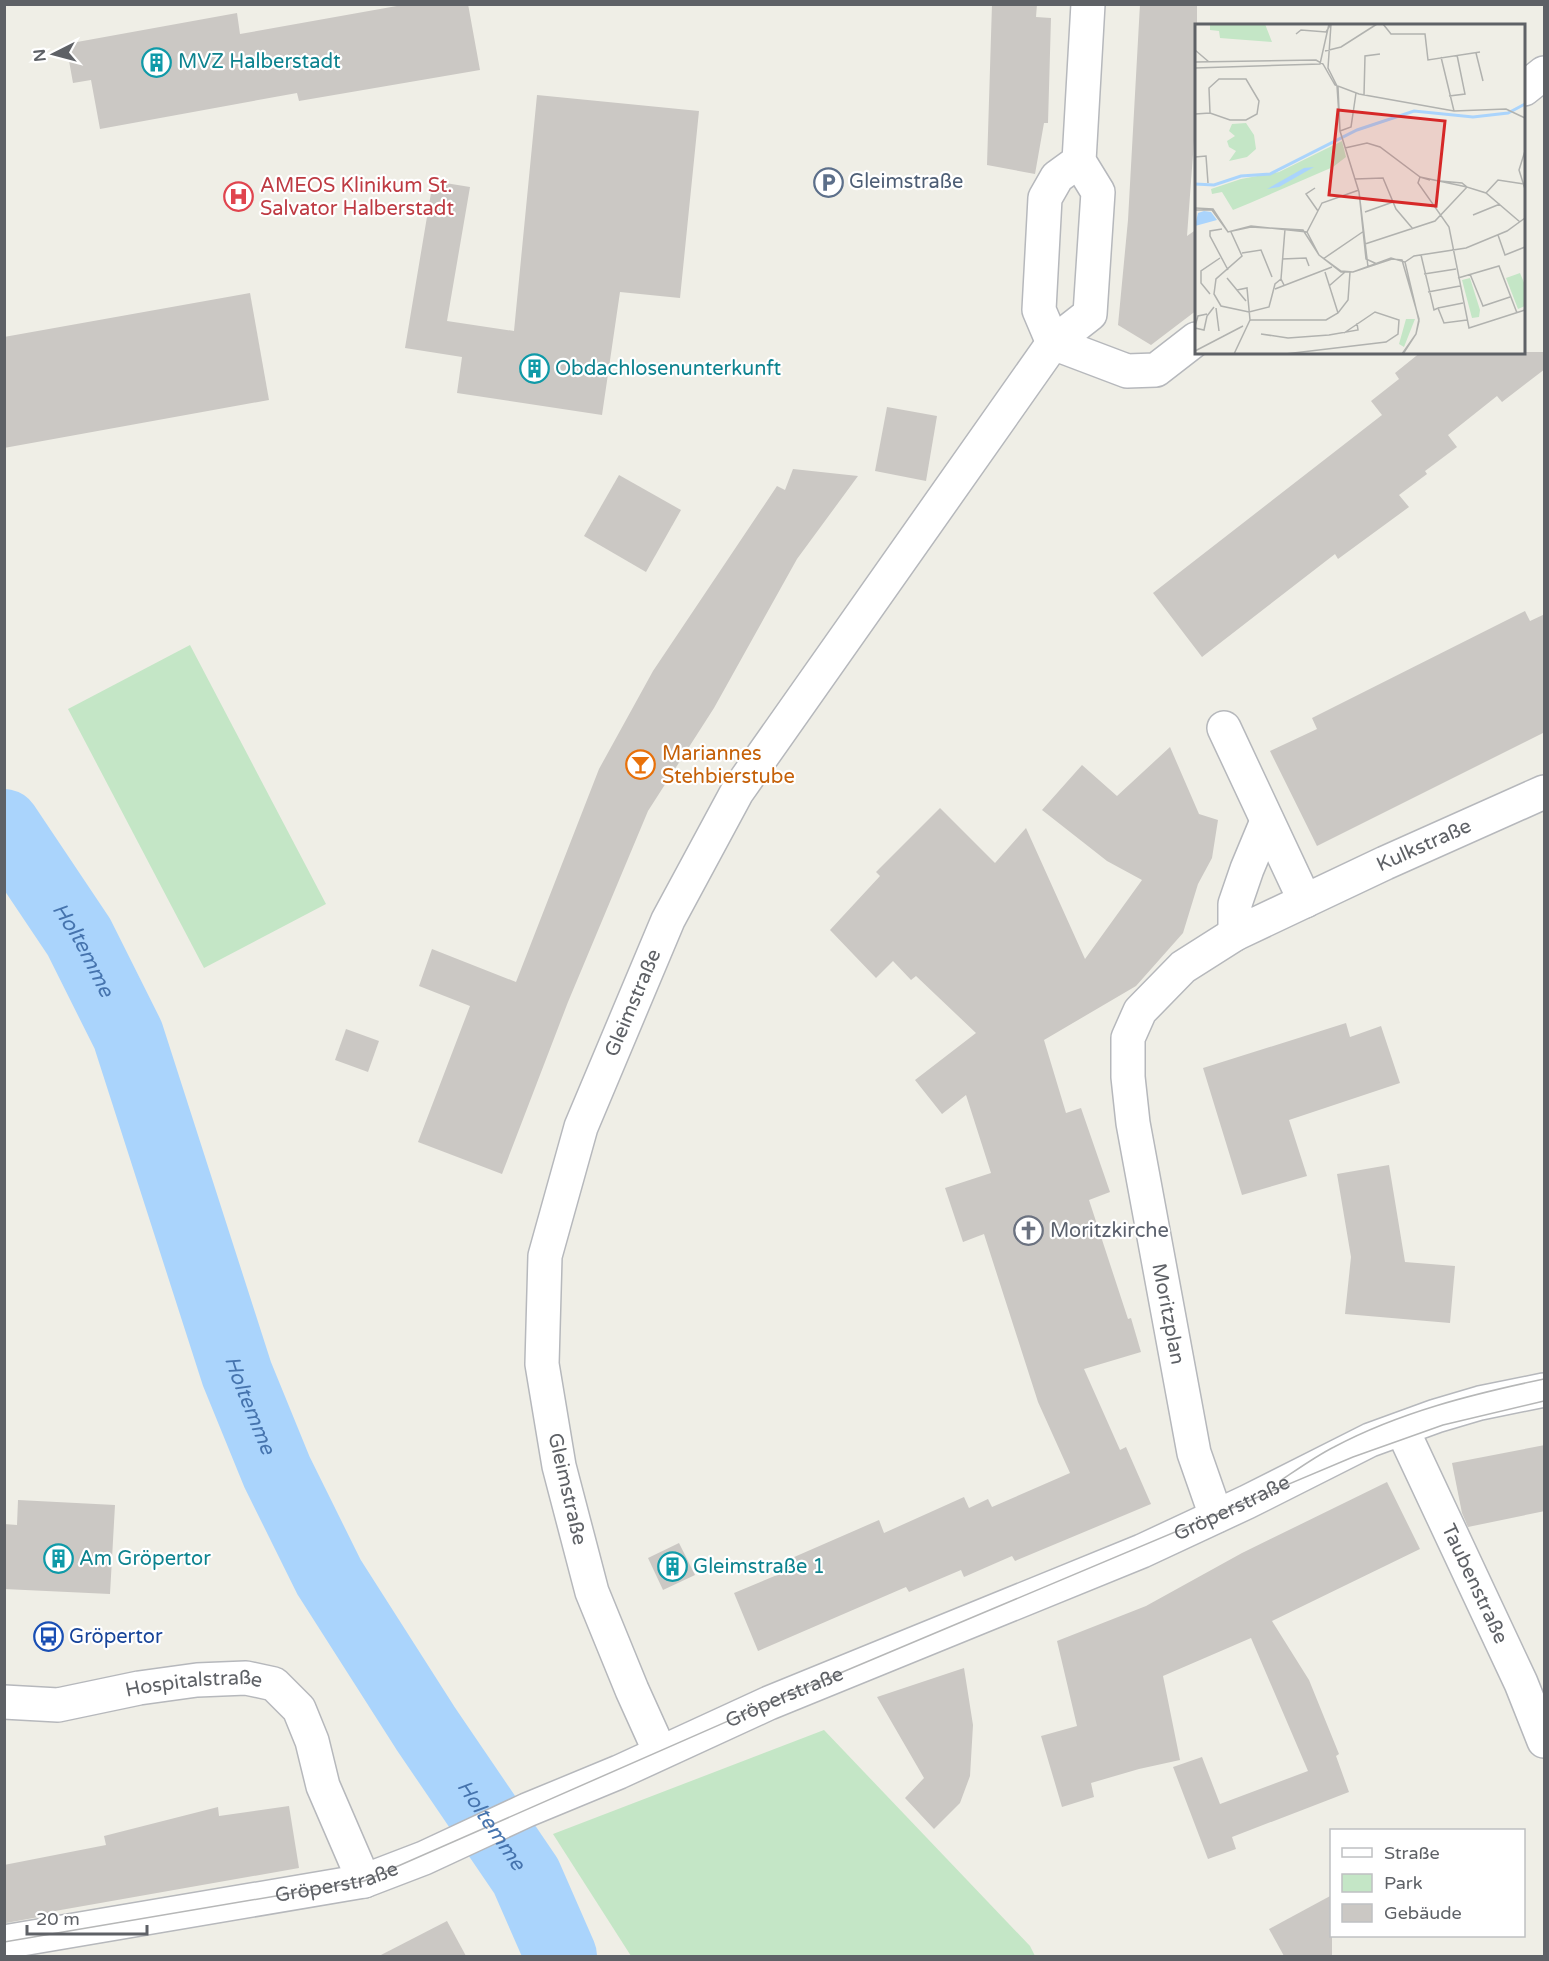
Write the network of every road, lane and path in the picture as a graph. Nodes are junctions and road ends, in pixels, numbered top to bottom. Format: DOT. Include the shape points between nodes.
graph roads {
  1 [pos="1088,4"];
  2 [pos="1545,73"];
  3 [pos="1525,88"];
  4 [pos="1079,161"];
  5 [pos="1195,341"];
  6 [pos="1053,343"];
  7 [pos="1224,728"];
  8 [pos="1545,792"];
  9 [pos="1267,821"];
  10 [pos="1305,901"];
  11 [pos="1235,934"];
  12 [pos="1128,1038"];
  13 [pos="1545,1390"];
  14 [pos="1402,1428"];
  15 [pos="1216,1516"];
  16 [pos="4,1702"];
  17 [pos="1545,1741"];
  18 [pos="660,1752"];
  19 [pos="364,1881"];
  20 [pos="4,1942"];
  1 -- 4 [label="street"];
  2 -- 3 [label="street"];
  4 -- 6 [label="street" via="1057,177 1045,198 1039,310"];
  4 -- 6 [label="street, Gleimstraße" via="1098,192 1090,314"];
  5 -- 6 [label="street" via="1156,370 1127,371"];
  6 -- 18 [label="street, Gleimstraße" via="737,792 668,920 580,1127 545,1256 542,1364 559,1466 592,1592"];
  7 -- 9 [label="street"];
  8 -- 10 [label="street, Kulkstraße"];
  9 -- 10 [label="street"];
  9 -- 11 [label="street" via="1235,904"];
  10 -- 11 [label="street, Kulkstraße"];
  11 -- 12 [label="street, Kulkstraße" via="1183,967 1140,1011"];
  12 -- 15 [label="street, Moritzplan" via="1135,1134 1194,1453"];
  13 -- 14 [label="street, Gröperstraße" via="1480,1403"];
  14 -- 15 [label="street, Gröperstraße"];
  14 -- 17 [label="street, Taubenstraße"];
  15 -- 18 [label="street, Gröperstraße" via="1142,1551 769,1703"];
  16 -- 19 [label="street, Hospitalstraße" via="58,1705 197,1680 246,1678 274,1684 299,1709 323,1786"];
  18 -- 19 [label="street, Gröperstraße"];
  19 -- 20 [label="street, Gröperstraße"];
}
